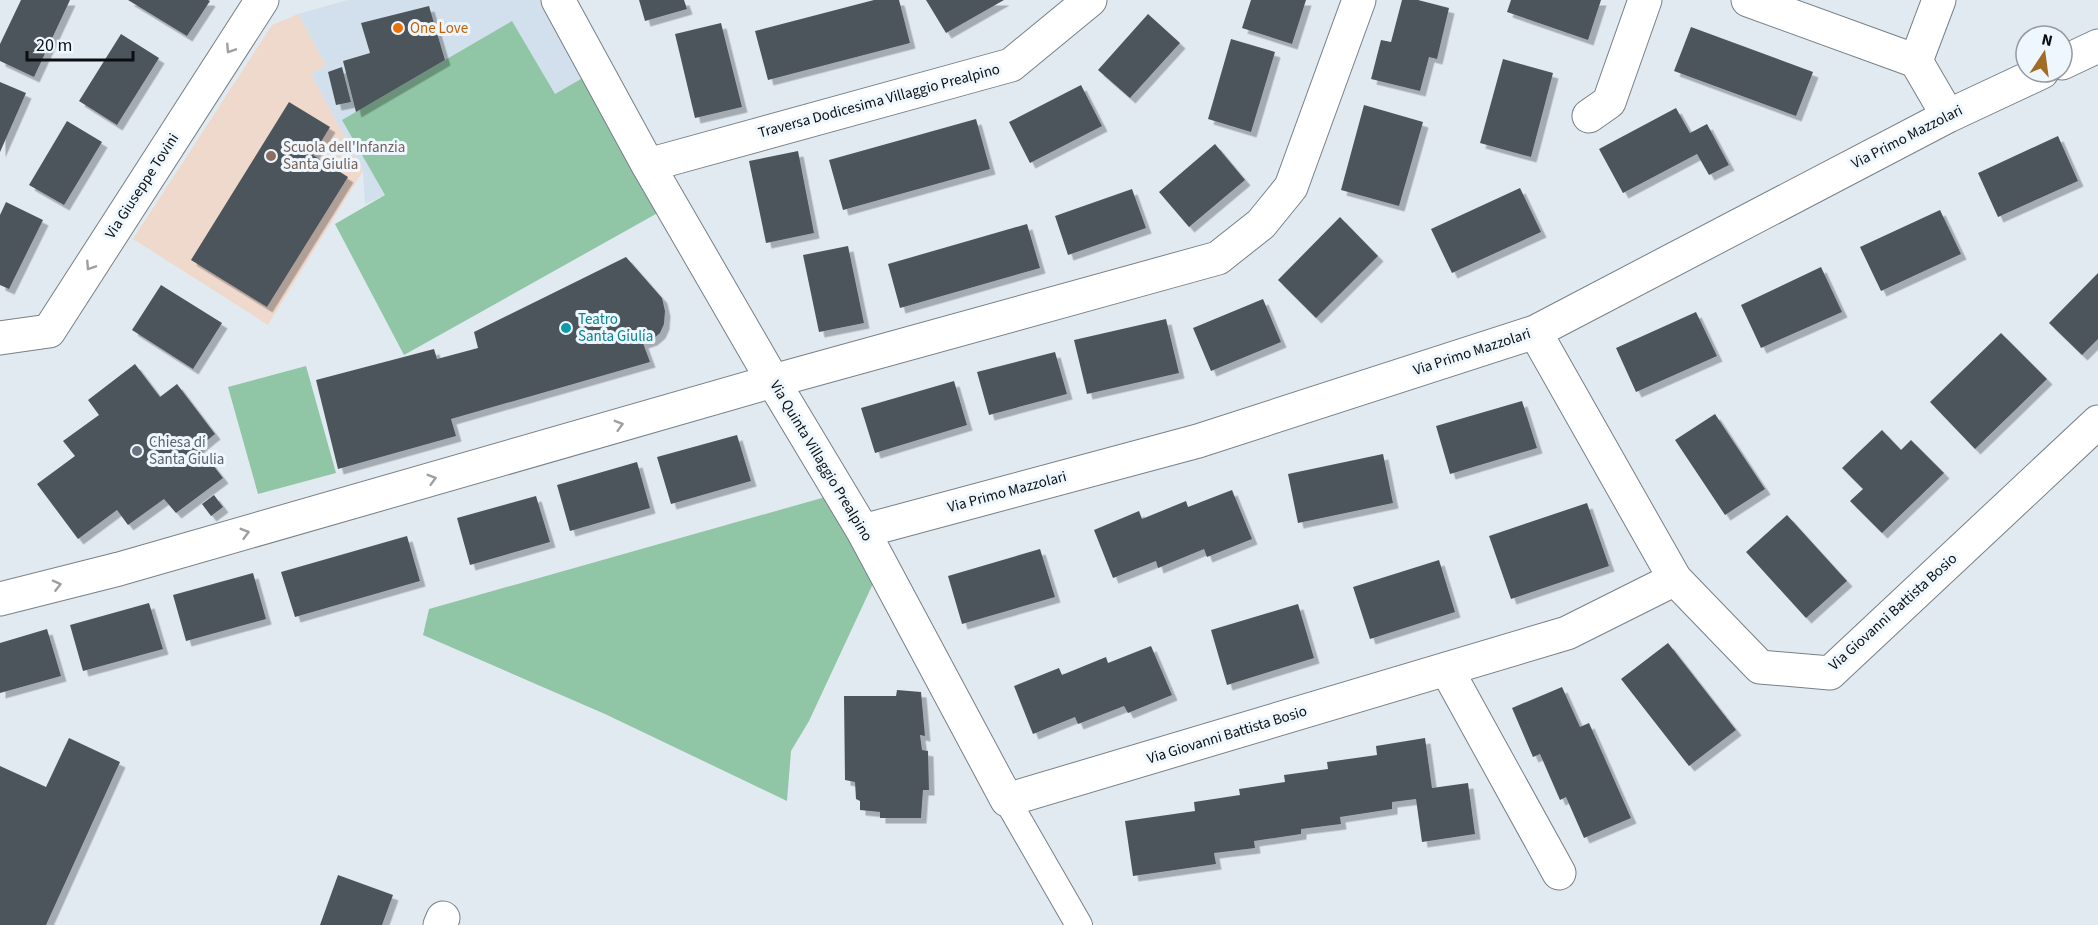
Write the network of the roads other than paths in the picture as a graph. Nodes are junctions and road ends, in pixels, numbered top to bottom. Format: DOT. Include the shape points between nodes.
graph roads {
  1 [pos="262,0"];
  2 [pos="558,0"];
  3 [pos="1090,0"];
  4 [pos="1359,0"];
  5 [pos="1645,0"];
  6 [pos="1748,0"];
  7 [pos="1939,0"];
  8 [pos="2098,46"];
  9 [pos="2074,57"];
  10 [pos="1916,61"];
  11 [pos="2016,84"];
  12 [pos="1589,116"];
  13 [pos="1948,116"];
  14 [pos="648,165"];
  15 [pos="1534,332"];
  16 [pos="0,338"];
  17 [pos="773,381"];
  18 [pos="2098,422"];
  19 [pos="863,531"];
  20 [pos="1676,579"];
  21 [pos="0,599"];
  22 [pos="1447,670"];
  23 [pos="1007,800"];
  24 [pos="1559,873"];
  25 [pos="1079,925"];
  1 -- 16 [label="street, Via Giuseppe Tovini, one-way" via="49,331"];
  2 -- 14 [label="street, Via Quinta Villaggio Prealpino"];
  3 -- 14 [label="street, Traversa Dodicesima Villaggio Prealpino" via="1011,65"];
  4 -- 17 [label="street" via="1291,187 1261,224 1218,258"];
  5 -- 12 [label="street" via="1609,102"];
  6 -- 10 [label="street"];
  7 -- 10 [label="street"];
  8 -- 9 [label="street"];
  10 -- 13 [label="street"];
  11 -- 13 [label="street, Via Primo Mazzolari"];
  13 -- 15 [label="street, Via Primo Mazzolari"];
  14 -- 17 [label="street, Via Quinta Villaggio Prealpino"];
  15 -- 19 [label="street, Via Primo Mazzolari" via="1198,441"];
  15 -- 20 [label="street, Via Giovanni Battista Bosio"];
  17 -- 19 [label="street, Via Quinta Villaggio Prealpino"];
  21 -- 17 [label="street, one-way" via="119,569"];
  18 -- 20 [label="street, Via Giovanni Battista Bosio" via="1830,673 1760,667"];
  19 -- 23 [label="street, Via Quinta Villaggio Prealpino"];
  20 -- 22 [label="street, Via Giovanni Battista Bosio" via="1567,633"];
  22 -- 23 [label="street, Via Giovanni Battista Bosio"];
  22 -- 24 [label="street"];
  23 -- 25 [label="street, Via Quinta Villaggio Prealpino"];
}
